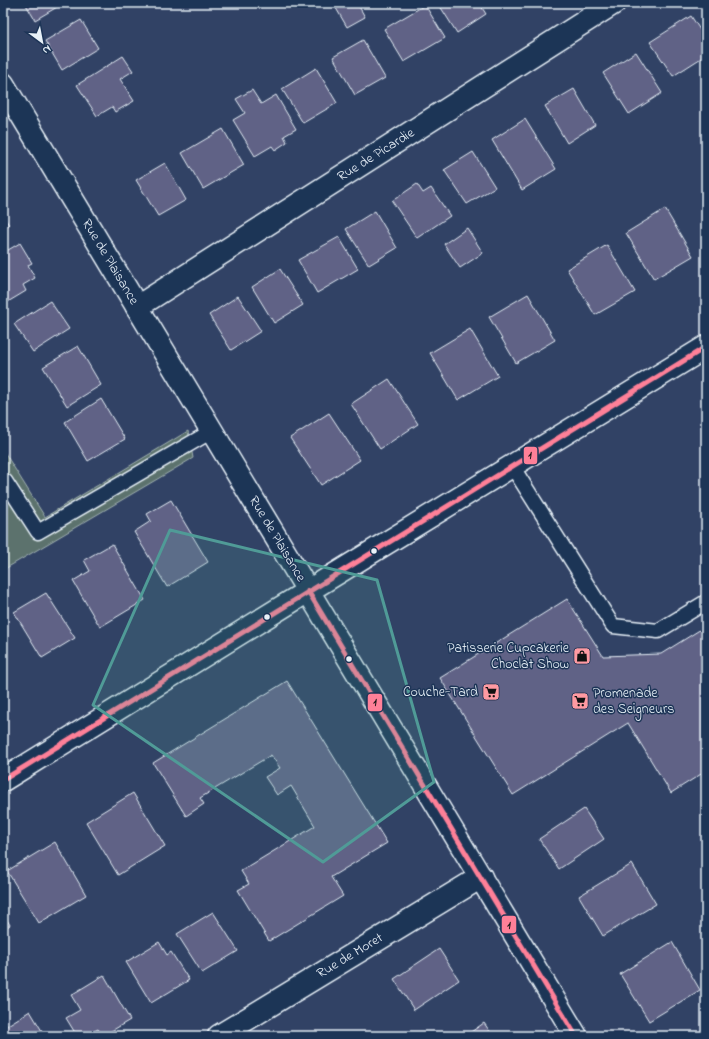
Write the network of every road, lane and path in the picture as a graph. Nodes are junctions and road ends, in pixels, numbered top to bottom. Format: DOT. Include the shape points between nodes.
graph roads {
  1 [pos="614,3"];
  2 [pos="3,84"];
  3 [pos="137,307"];
  4 [pos="706,347"];
  5 [pos="212,431"];
  6 [pos="512,466"];
  7 [pos="5,481"];
  8 [pos="308,591"];
  9 [pos="706,602"];
  10 [pos="3,780"];
  11 [pos="481,877"];
  12 [pos="219,1036"];
  13 [pos="576,1036"];
  1 -- 3 [label="street, Rue de Picardie"];
  2 -- 3 [label="street, Rue de Plaisance"];
  3 -- 5 [label="street, Rue de Plaisance"];
  4 -- 6 [label="street"];
  5 -- 7 [label="lane" via="38,532"];
  5 -- 8 [label="street, Rue de Plaisance"];
  6 -- 8 [label="street"];
  6 -- 9 [label="lane" via="613,626 658,630"];
  8 -- 10 [label="street"];
  8 -- 11 [label="street, Rue de Plaisance"];
  11 -- 12 [label="street, Rue de Moret"];
  11 -- 13 [label="street, Rue de Plaisance"];
}
